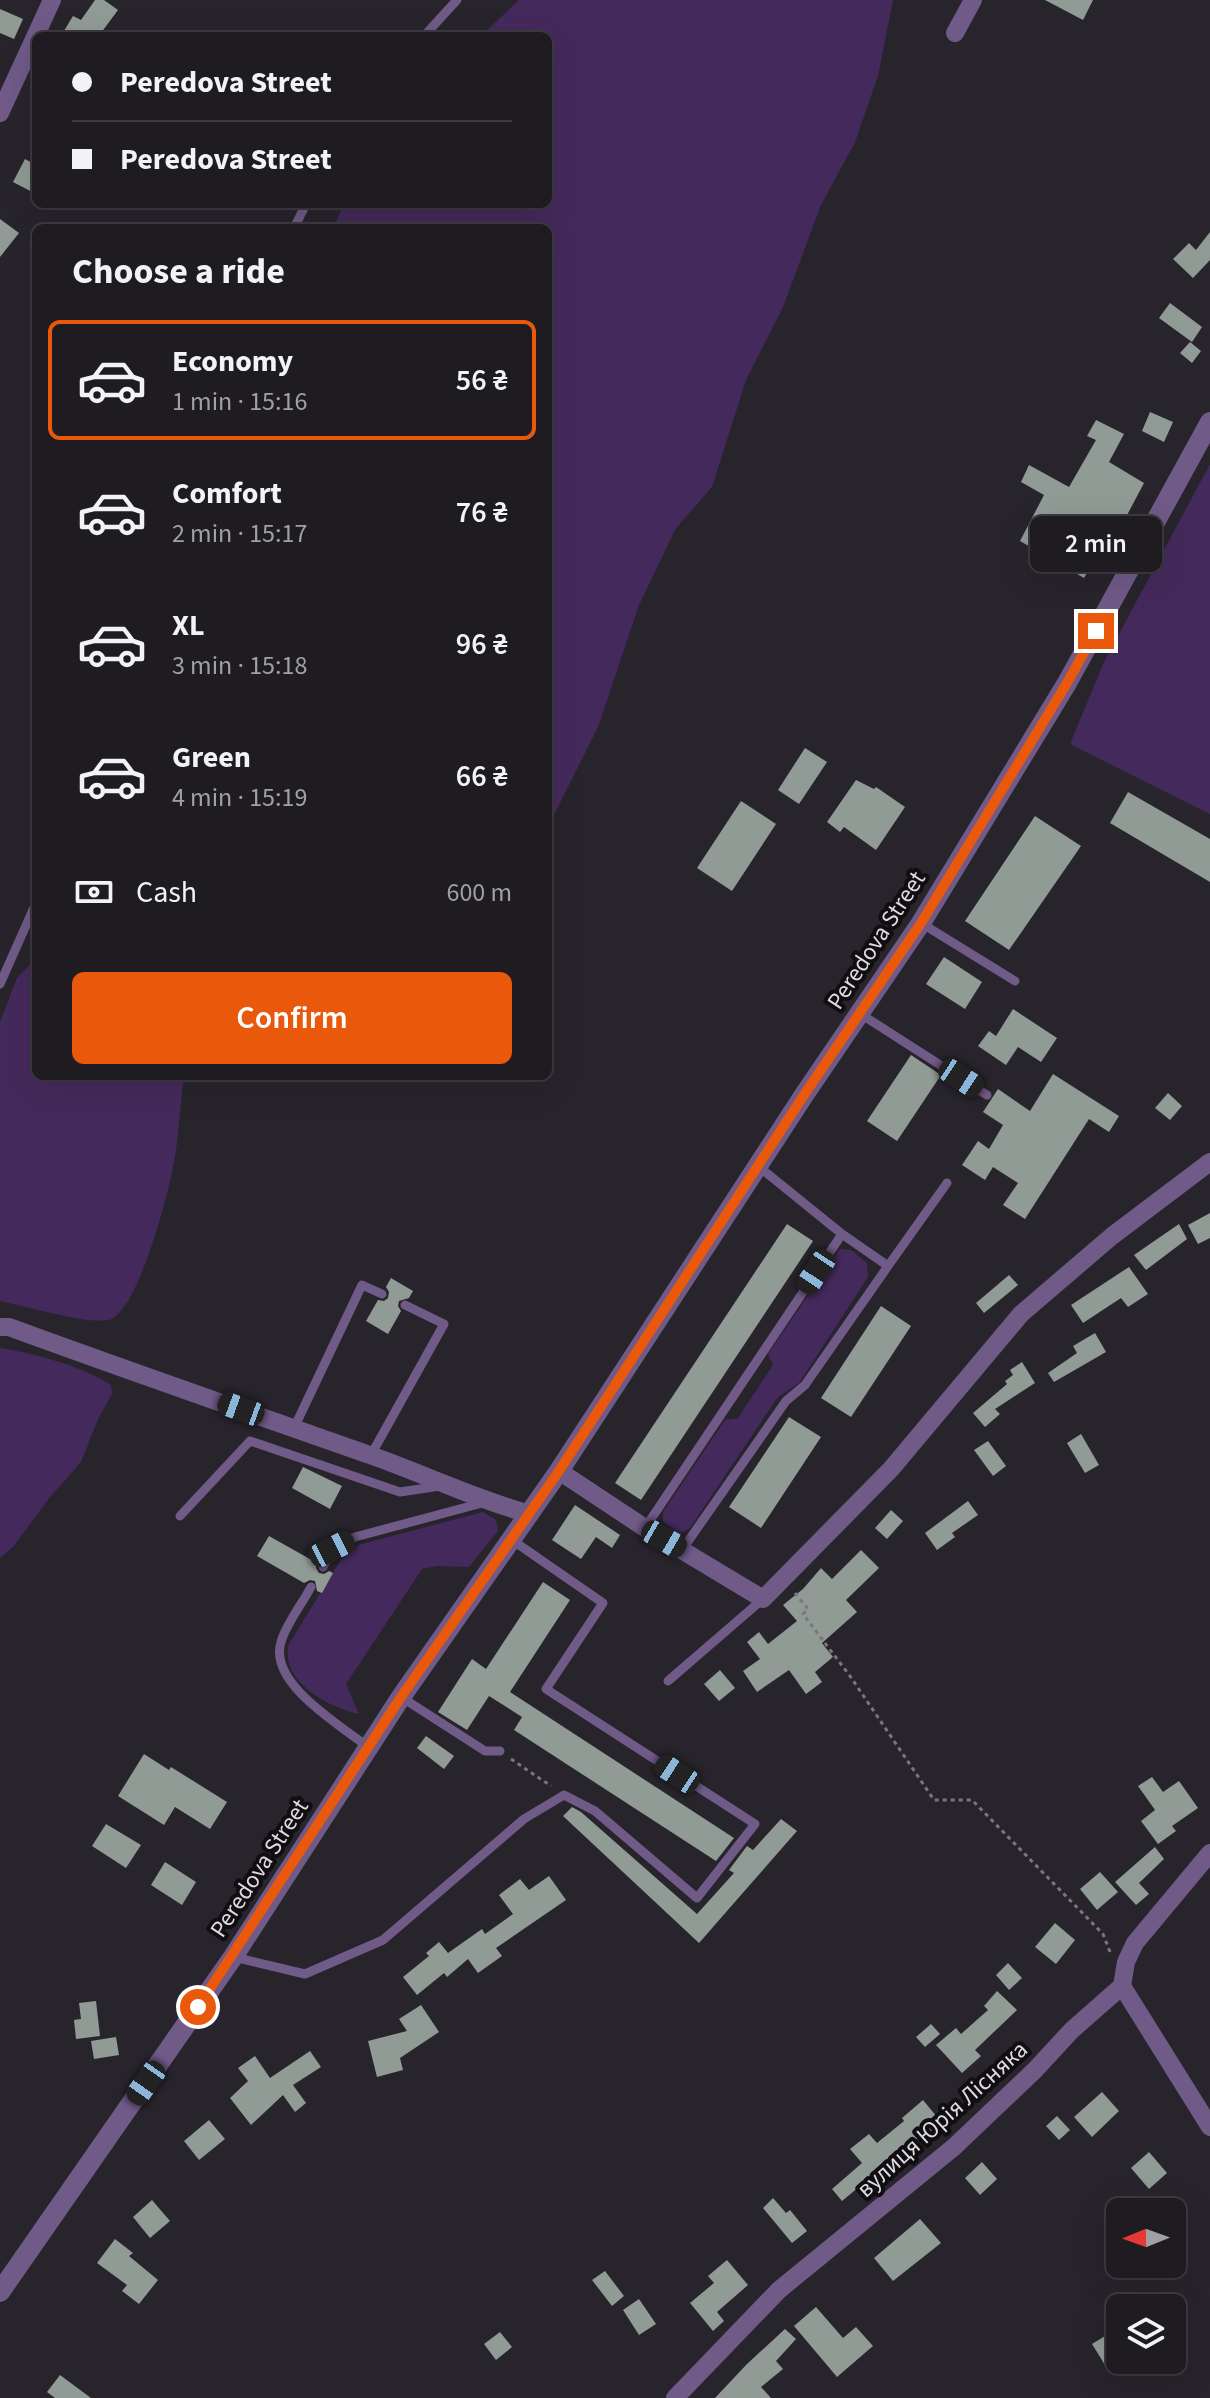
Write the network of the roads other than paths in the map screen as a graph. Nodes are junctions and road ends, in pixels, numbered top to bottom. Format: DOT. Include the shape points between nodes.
graph roads {
  1 [pos="52,0"];
  2 [pos="457,0"];
  3 [pos="973,0"];
  4 [pos="37,32"];
  5 [pos="428,32"];
  6 [pos="955,33"];
  7 [pos="32,43"];
  8 [pos="0,113"];
  9 [pos="1210,422"];
  10 [pos="32,912"];
  11 [pos="921,923"];
  12 [pos="1015,981"];
  13 [pos="0,984"];
  14 [pos="859,1013"];
  15 [pos="987,1095"];
  16 [pos="1210,1162"];
  17 [pos="758,1166"];
  18 [pos="947,1183"];
  19 [pos="842,1234"];
  20 [pos="888,1266"];
  21 [pos="382,1294"];
  22 [pos="405,1305"];
  23 [pos="0,1327"];
  24 [pos="294,1428"];
  25 [pos="371,1455"];
  26 [pos="559,1471"];
  27 [pos="447,1484"];
  28 [pos="486,1502"];
  29 [pos="530,1514"];
  30 [pos="180,1516"];
  31 [pos="645,1528"];
  32 [pos="512,1540"];
  33 [pos="682,1550"];
  34 [pos="323,1567"];
  35 [pos="311,1587"];
  36 [pos="763,1599"];
  37 [pos="668,1681"];
  38 [pos="401,1697"];
  39 [pos="368,1747"];
  40 [pos="500,1751"];
  41 [pos="1210,1853"];
  42 [pos="233,1957"];
  43 [pos="1122,1986"];
  44 [pos="1210,2127"];
  45 [pos="0,2292"];
  46 [pos="675,2398"];
  1 -- 4 [label="street"];
  2 -- 5 [label="lane"];
  3 -- 6 [label="street"];
  7 -- 8 [label="street"];
  9 -- 11 [label="street, Peredova Street" via="1067,683"];
  10 -- 13 [label="lane"];
  11 -- 12 [label="lane"];
  11 -- 14 [label="street, Peredova Street"];
  14 -- 15 [label="lane"];
  14 -- 17 [label="street, Peredova Street"];
  16 -- 36 [label="street" via="1021,1314 891,1469"];
  17 -- 19 [label="lane"];
  17 -- 26 [label="street, Peredova Street"];
  18 -- 20 [label="lane"];
  19 -- 20 [label="lane"];
  19 -- 31 [label="lane"];
  20 -- 33 [label="lane"];
  21 -- 24 [label="lane" via="362,1285"];
  22 -- 25 [label="lane" via="444,1324"];
  23 -- 24 [label="street"];
  24 -- 25 [label="street"];
  25 -- 27 [label="street"];
  26 -- 29 [label="street, Peredova Street"];
  26 -- 31 [label="street"];
  27 -- 28 [label="street"];
  27 -- 30 [label="lane" via="400,1492 250,1441"];
  28 -- 29 [label="street"];
  28 -- 34 [label="lane" via="355,1537 332,1549"];
  29 -- 32 [label="street, Peredova Street"];
  31 -- 33 [label="street"];
  32 -- 38 [label="street, Peredova Street"];
  32 -- 42 [label="lane" via="603,1603 546,1689 755,1824 697,1898 595,1811 564,1795 524,1819 383,1940 305,1974"];
  33 -- 36 [label="street"];
  35 -- 39 [label="lane" via="281,1642 282,1668 297,1690"];
  36 -- 37 [label="lane"];
  38 -- 39 [label="street, Peredova Street"];
  38 -- 40 [label="lane" via="485,1751"];
  39 -- 42 [label="street, Peredova Street"];
  41 -- 43 [label="street" via="1135,1943"];
  42 -- 45 [label="street, Peredova Street"];
  43 -- 44 [label="street"];
  43 -- 46 [label="street, вулиця Юрія Лісняка" via="954,2147 779,2290"];
}
